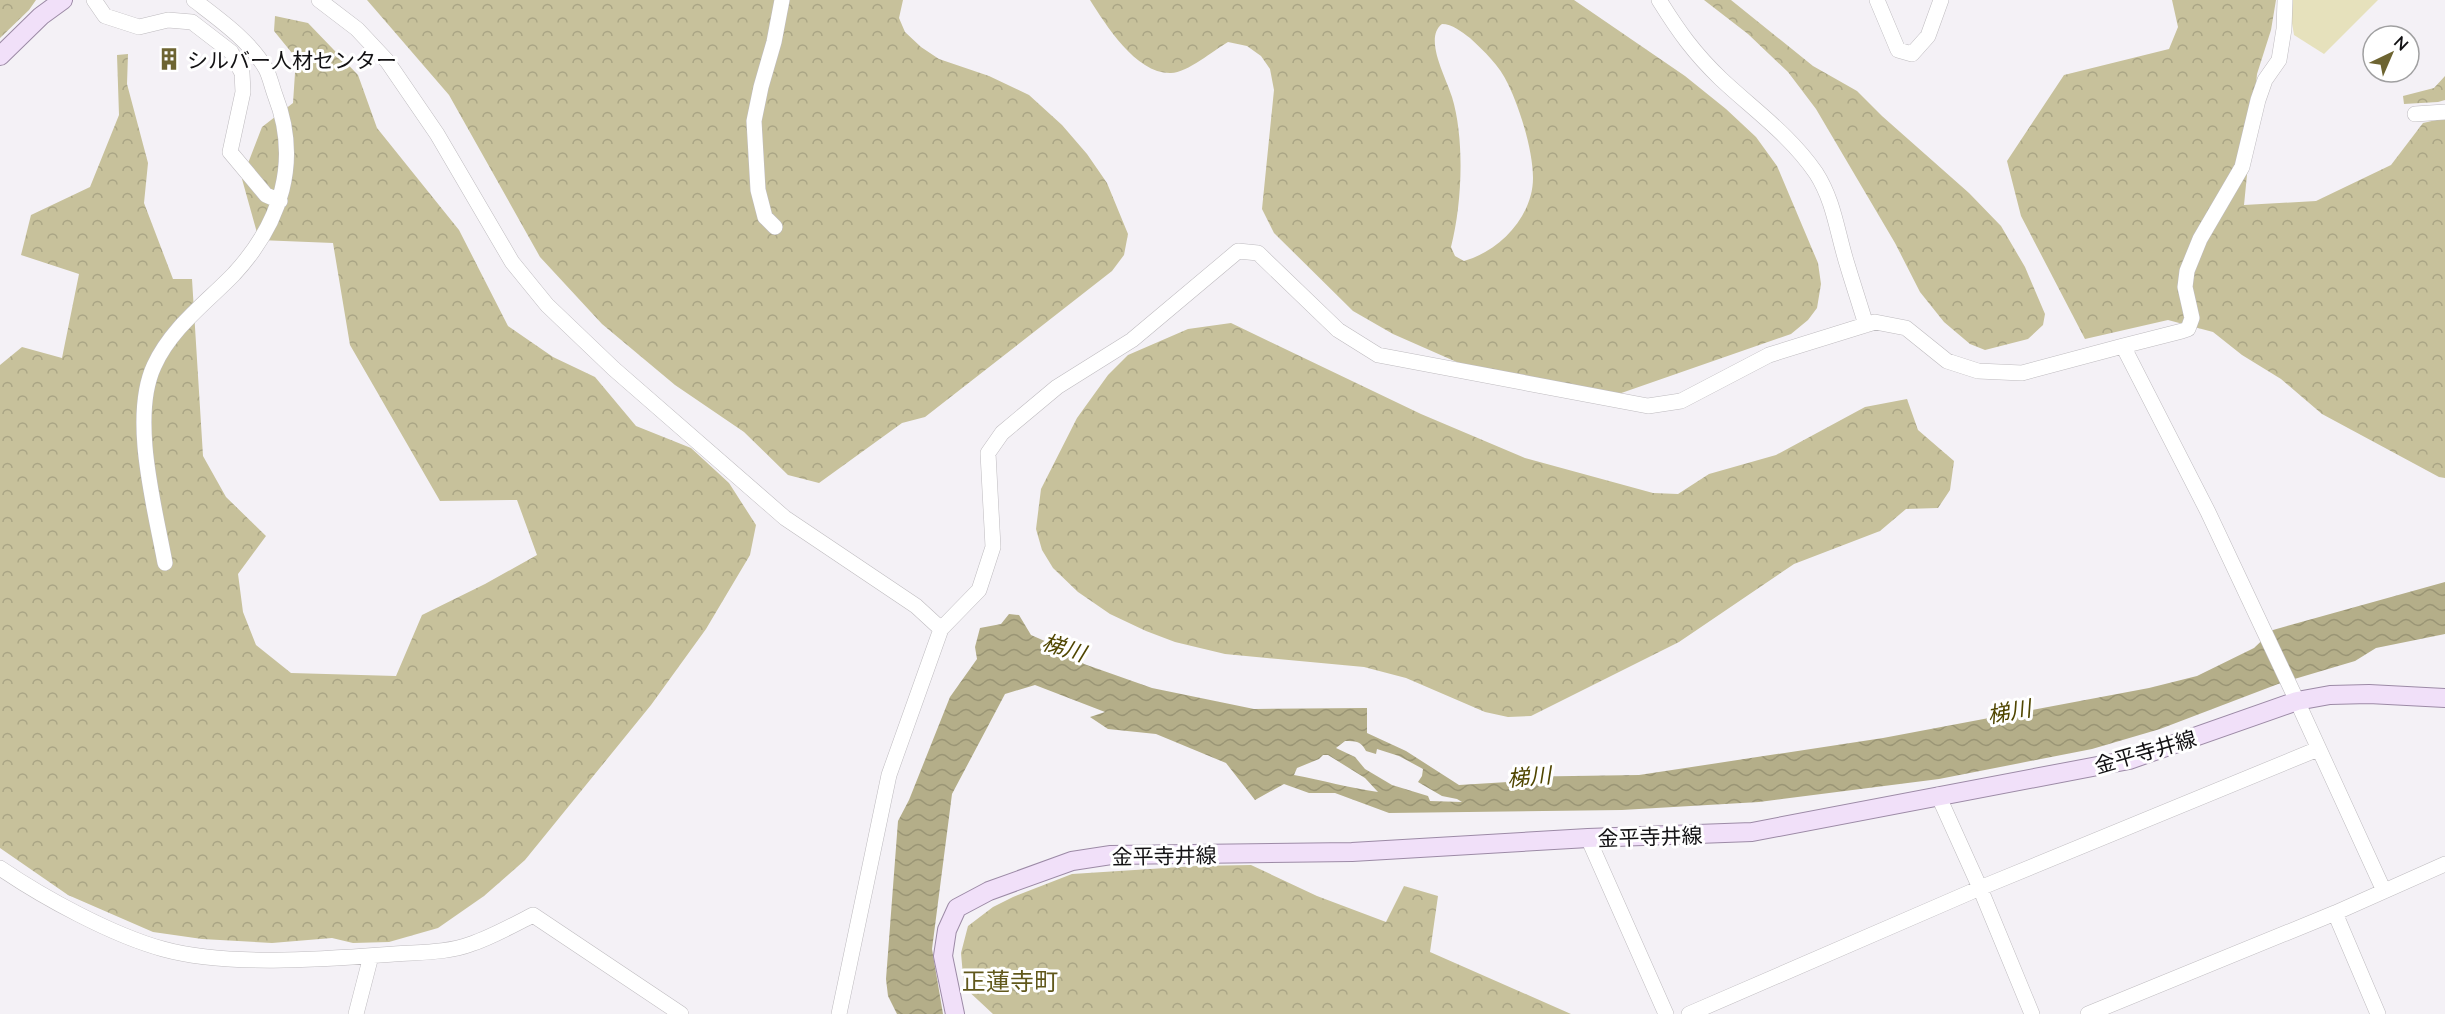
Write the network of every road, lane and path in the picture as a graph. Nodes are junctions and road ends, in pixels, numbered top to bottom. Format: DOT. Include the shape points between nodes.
graph roads {
  1 [pos="63,0"];
  2 [pos="94,0"];
  3 [pos="195,0"];
  4 [pos="319,0"];
  5 [pos="782,0"];
  6 [pos="1659,0"];
  7 [pos="1877,0"];
  8 [pos="1941,0"];
  9 [pos="2285,0"];
  10 [pos="0,56"];
  11 [pos="2445,112"];
  12 [pos="2415,114"];
  13 [pos="280,201"];
  14 [pos="775,227"];
  15 [pos="1866,325"];
  16 [pos="2123,346"];
  17 [pos="165,563"];
  18 [pos="941,629"];
  19 [pos="2293,693"];
  20 [pos="2445,698"];
  21 [pos="2318,749"];
  22 [pos="1938,795"];
  23 [pos="1588,838"];
  24 [pos="2445,864"];
  25 [pos="0,868"];
  26 [pos="1980,888"];
  27 [pos="2384,891"];
  28 [pos="2335,913"];
  29 [pos="371,956"];
  30 [pos="356,1014"];
  31 [pos="681,1014"];
  32 [pos="839,1014"];
  33 [pos="954,1014"];
  34 [pos="1666,1014"];
  35 [pos="1689,1014"];
  36 [pos="2032,1014"];
  37 [pos="2088,1014"];
  38 [pos="2378,1014"];
  1 -- 10 [label="main road"];
  2 -- 13 [label="street" via="105,16 139,27 168,20 192,22 231,52 242,73 243,92 230,152 266,195"];
  3 -- 13 [label="street" via="235,32 266,69 284,118 287,164"];
  4 -- 18 [label="street" via="357,29 387,61 437,134 512,261 547,305 614,369 785,518 916,606"];
  5 -- 14 [label="street" via="754,121 758,190 765,217"];
  6 -- 15 [label="street" via="1697,55 1780,130 1818,175 1835,212"];
  7 -- 8 [label="street" via="1898,50 1912,54 1928,36"];
  9 -- 16 [label="street" via="2279,60 2265,80 2258,100 2242,167 2200,240 2187,271 2185,287 2191,324 2182,331"];
  11 -- 12 [label="street"];
  13 -- 17 [label="street" via="256,247 180,325 154,366 144,400 146,453"];
  15 -- 16 [label="street" via="1875,322 1906,328 1947,361 1978,371 2022,373"];
  15 -- 18 [label="street" via="1769,355 1680,401 1648,405 1378,355 1338,330 1258,253 1238,251 1132,340 1057,387 1002,433 988,453 993,547 978,590"];
  16 -- 19 [label="street" via="2208,512"];
  18 -- 32 [label="street" via="889,775"];
  19 -- 20 [label="main road, 金平寺井線"];
  19 -- 21 [label="street"];
  19 -- 22 [label="main road, 金平寺井線" via="2129,760"];
  21 -- 26 [label="street"];
  21 -- 27 [label="street"];
  22 -- 23 [label="main road, 金平寺井線" via="1752,832"];
  22 -- 26 [label="street"];
  23 -- 33 [label="main road, 金平寺井線" via="1352,852 1111,855 1072,861 989,891 957,908 947,930 943,956"];
  23 -- 34 [label="street"];
  24 -- 27 [label="street"];
  25 -- 29 [label="street" via="67,907 162,949 232,959"];
  26 -- 35 [label="street"];
  26 -- 36 [label="street"];
  27 -- 28 [label="street"];
  28 -- 37 [label="street"];
  28 -- 38 [label="street"];
  29 -- 30 [label="street"];
  29 -- 31 [label="street" via="447,950 471,944 533,915"];
}
